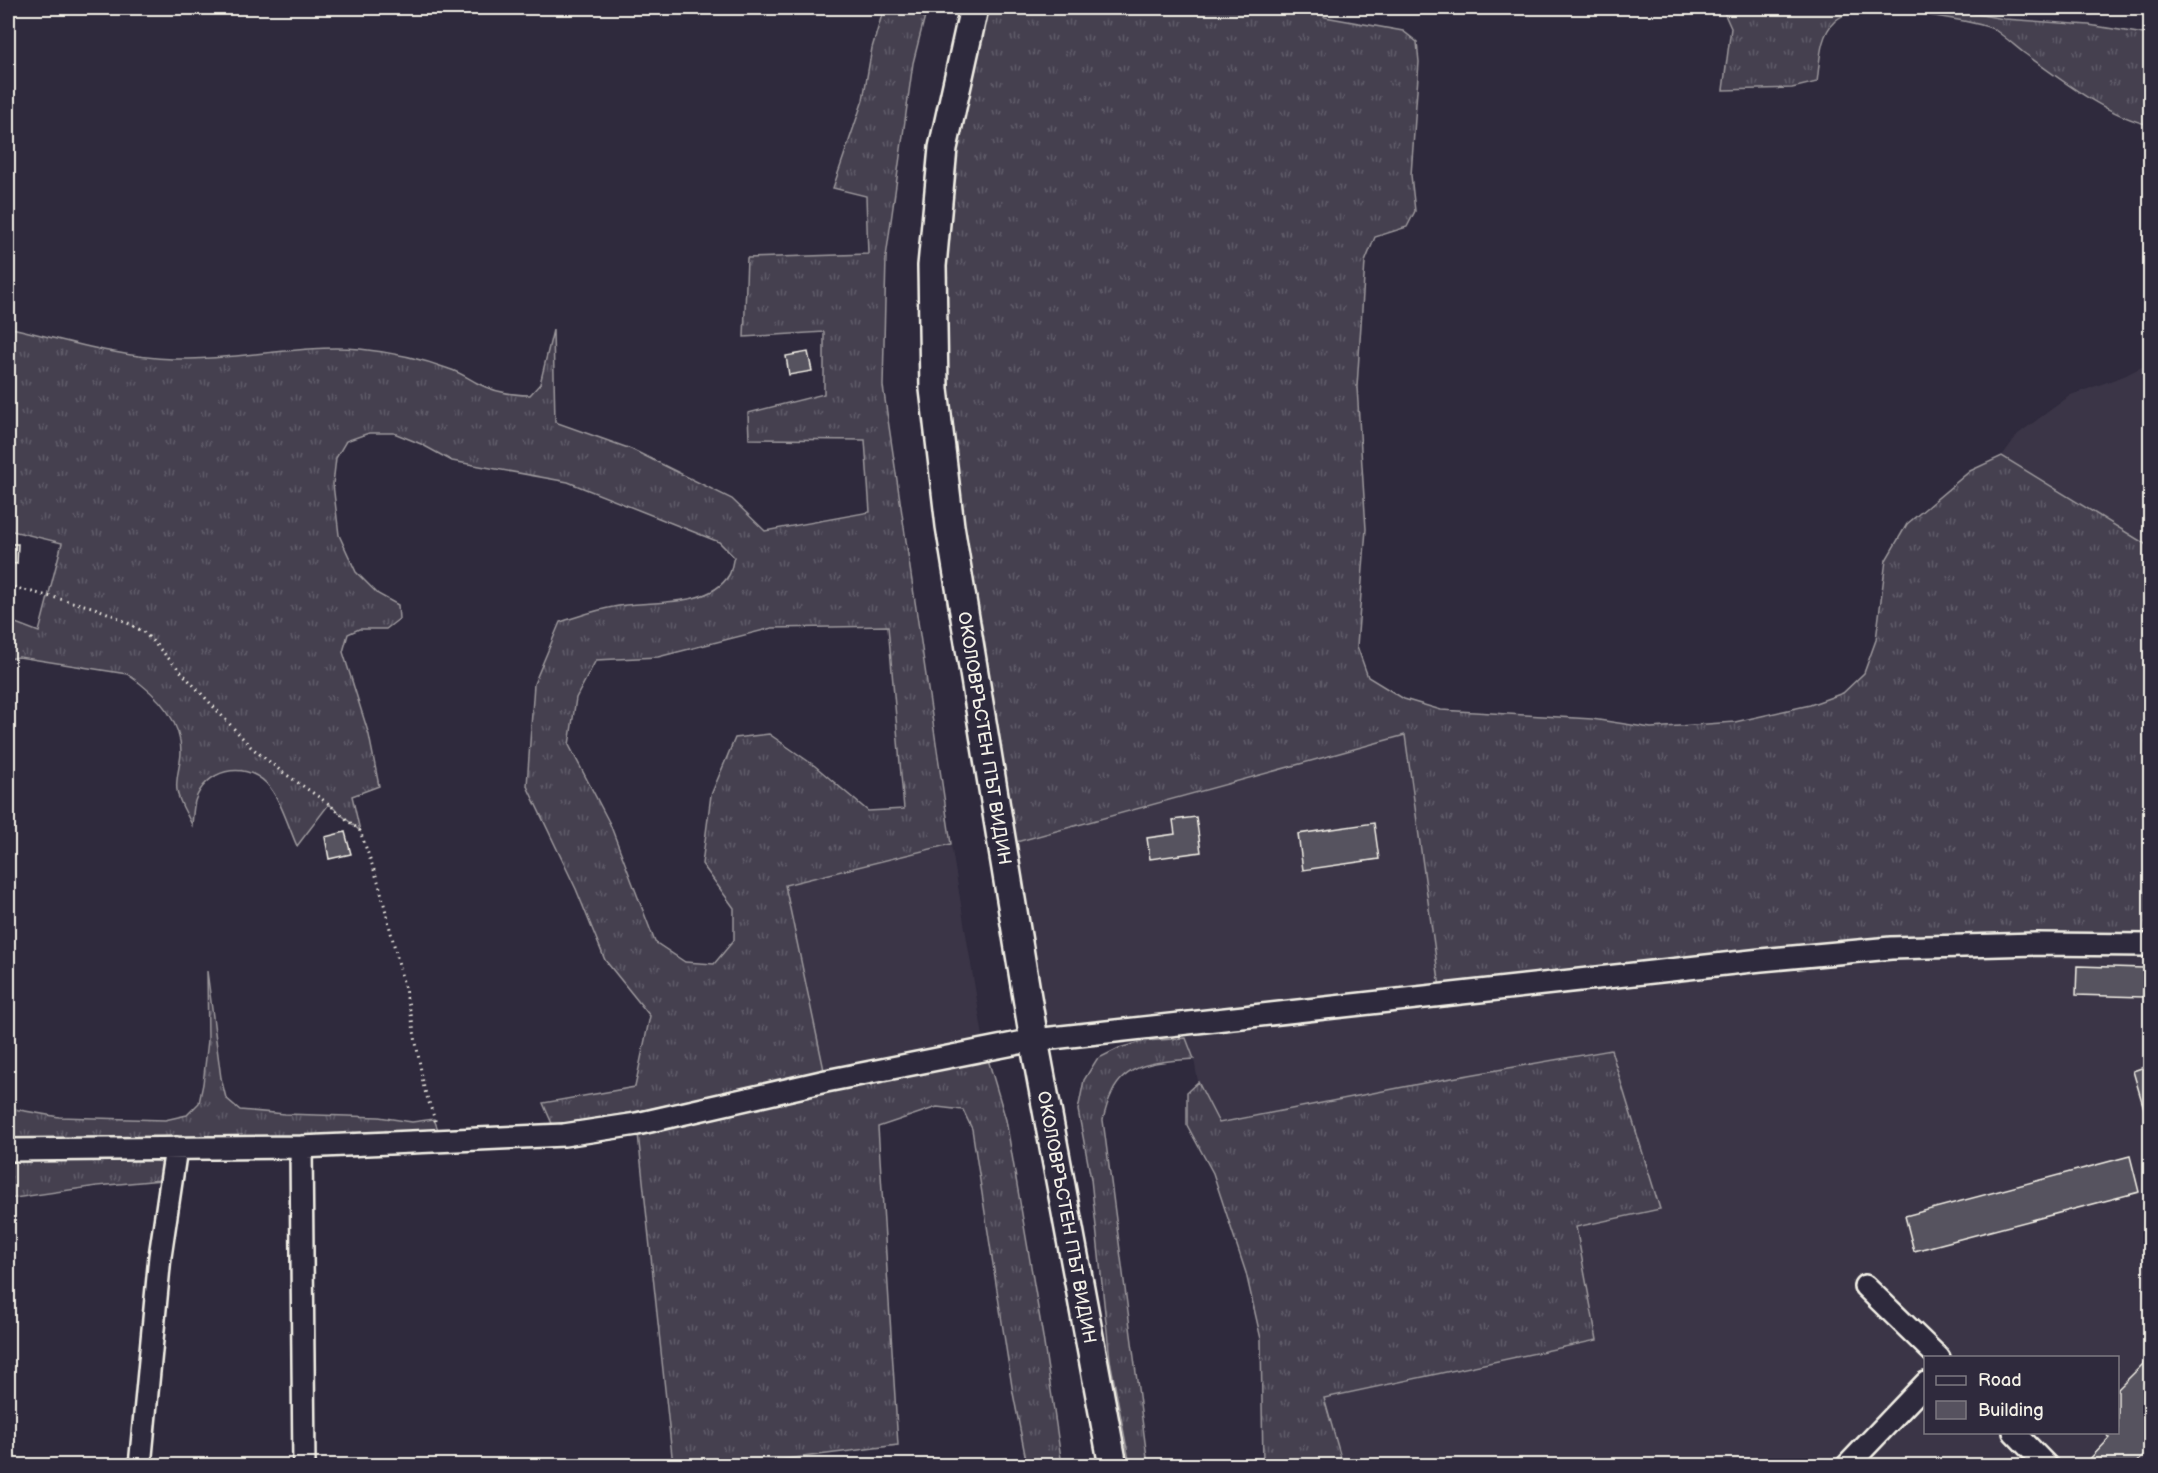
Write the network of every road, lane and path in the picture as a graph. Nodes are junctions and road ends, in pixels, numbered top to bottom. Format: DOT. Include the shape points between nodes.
graph roads {
  1 [pos="974,8"];
  2 [pos="8,586"];
  3 [pos="2151,945"];
  4 [pos="1034,1040"];
  5 [pos="442,1142"];
  6 [pos="301,1147"];
  7 [pos="176,1148"];
  8 [pos="8,1150"];
  9 [pos="1865,1286"];
  10 [pos="1937,1356"];
  11 [pos="1924,1385"];
  12 [pos="2016,1434"];
  13 [pos="140,1466"];
  14 [pos="304,1466"];
  15 [pos="1113,1466"];
  16 [pos="1846,1466"];
  17 [pos="2047,1466"];
  1 -- 4 [label="main road, ОКОЛОВРЪСТЕН ПЪТ ВИДИН" via="943,148 932,266 934,389 950,526"];
  2 -- 5 [label="path" via="92,607 144,632 251,747 360,831 379,884 411,1014 424,1088"];
  3 -- 4 [label="street" via="1891,948"];
  4 -- 5 [label="street" via="636,1124 564,1136"];
  4 -- 15 [label="main road, ОКОЛОВРЪСТЕН ПЪТ ВИДИН"];
  5 -- 6 [label="street"];
  6 -- 7 [label="street"];
  6 -- 14 [label="street"];
  7 -- 8 [label="street"];
  7 -- 13 [label="street" via="160,1256"];
  9 -- 10 [label="street"];
  11 -- 16 [label="street"];
  12 -- 17 [label="street"];
}
